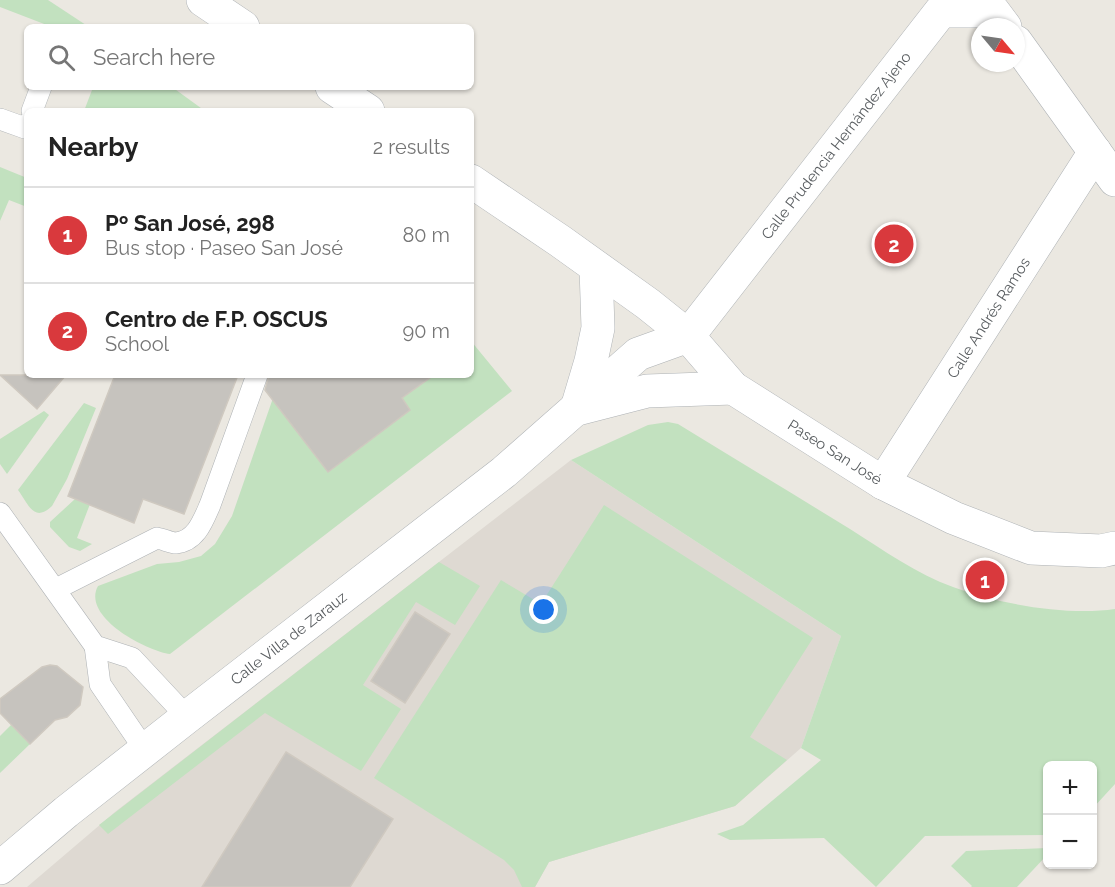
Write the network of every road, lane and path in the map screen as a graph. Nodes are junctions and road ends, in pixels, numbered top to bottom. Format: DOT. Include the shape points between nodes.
graph roads {
  1 [pos="203,0"];
  2 [pos="998,18"];
  3 [pos="239,24"];
  4 [pos="1025,55"];
  5 [pos="40,90"];
  6 [pos="336,90"];
  7 [pos="33,108"];
  8 [pos="364,108"];
  9 [pos="0,119"];
  10 [pos="24,128"];
  11 [pos="1095,152"];
  12 [pos="1115,180"];
  13 [pos="474,183"];
  14 [pos="596,268"];
  15 [pos="688,336"];
  16 [pos="256,378"];
  17 [pos="733,388"];
  18 [pos="576,410"];
  19 [pos="884,483"];
  20 [pos="0,513"];
  21 [pos="1115,548"];
  22 [pos="56,590"];
  23 [pos="95,645"];
  24 [pos="187,717"];
  25 [pos="144,750"];
  26 [pos="0,868"];
  1 -- 3 [label="street"];
  2 -- 15 [label="street, Calle Prudencia Hernández Ajeno" via="993,11 941,11"];
  4 -- 11 [label="street"];
  5 -- 7 [label="lane"];
  6 -- 8 [label="street"];
  9 -- 10 [label="lane"];
  11 -- 12 [label="street"];
  11 -- 19 [label="street, Calle Andrés Ramos"];
  13 -- 14 [label="street, Paseo San José"];
  14 -- 15 [label="street, Paseo San José"];
  14 -- 18 [label="street" via="598,328"];
  15 -- 17 [label="street, Paseo San José"];
  15 -- 18 [label="street, Calle Villa de Zarauz" via="638,354"];
  16 -- 22 [label="lane" via="210,505 192,537 175,543 158,538"];
  17 -- 18 [label="street, Calle Villa de Zarauz" via="647,391"];
  17 -- 19 [label="street, Paseo San José"];
  18 -- 24 [label="street, Calle Villa de Zarauz" via="504,472"];
  19 -- 21 [label="street, Paseo San José" via="954,518 1031,548"];
  20 -- 22 [label="lane"];
  22 -- 23 [label="lane"];
  23 -- 24 [label="lane" via="132,658"];
  23 -- 25 [label="lane" via="100,684"];
  24 -- 25 [label="street, Calle Villa de Zarauz"];
  25 -- 26 [label="street, Calle Villa de Zarauz"];
}
